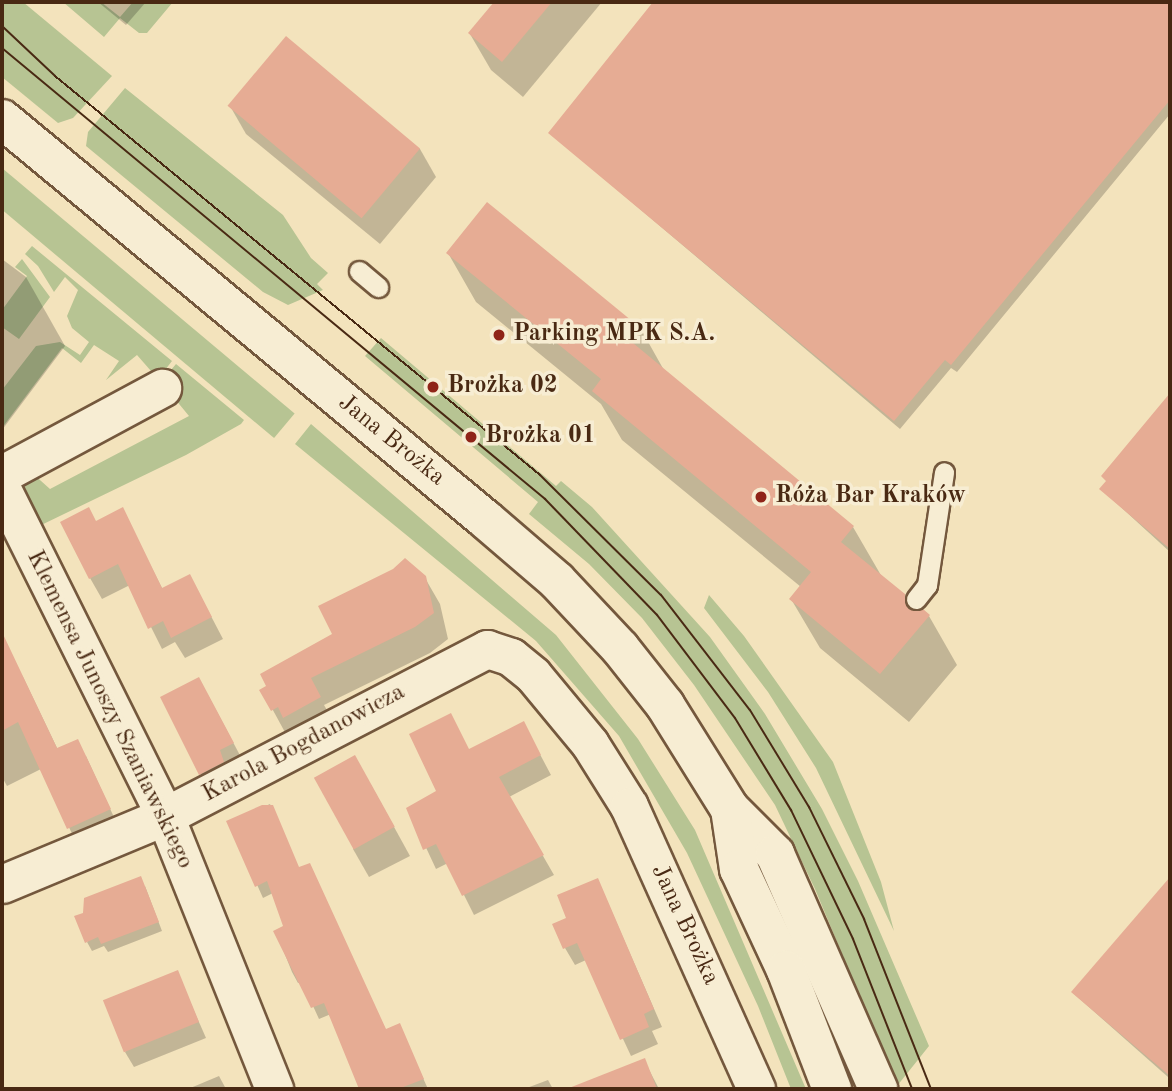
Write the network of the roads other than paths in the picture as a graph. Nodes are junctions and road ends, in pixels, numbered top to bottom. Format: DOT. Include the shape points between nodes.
graph roads {
  1 [pos="2,118"];
  2 [pos="359,271"];
  3 [pos="378,287"];
  4 [pos="162,388"];
  5 [pos="944,472"];
  6 [pos="2,474"];
  7 [pos="2,489"];
  8 [pos="916,599"];
  9 [pos="487,649"];
  10 [pos="730,809"];
  11 [pos="165,817"];
  12 [pos="2,884"];
  13 [pos="274,1089"];
  14 [pos="755,1089"];
  15 [pos="832,1089"];
  16 [pos="878,1089"];
  1 -- 10 [label="main road, Jana Brożka" via="557,582 620,648 665,705"];
  2 -- 3 [label="lane"];
  4 -- 6 [label="street"];
  5 -- 8 [label="lane" via="927,585"];
  7 -- 11 [label="street, Klemensa Junoszy Szaniawskiego"];
  9 -- 11 [label="street, Karola Bogdanowicza"];
  9 -- 14 [label="street, Jana Brożka" via="511,657 533,675 590,744 629,806"];
  10 -- 15 [label="main road, Jana Brożka" via="739,869 786,970"];
  10 -- 16 [label="main road, Jana Brożka" via="775,854"];
  11 -- 12 [label="street, Karola Bogdanowicza"];
  11 -- 13 [label="street, Klemensa Junoszy Szaniawskiego"];
}
